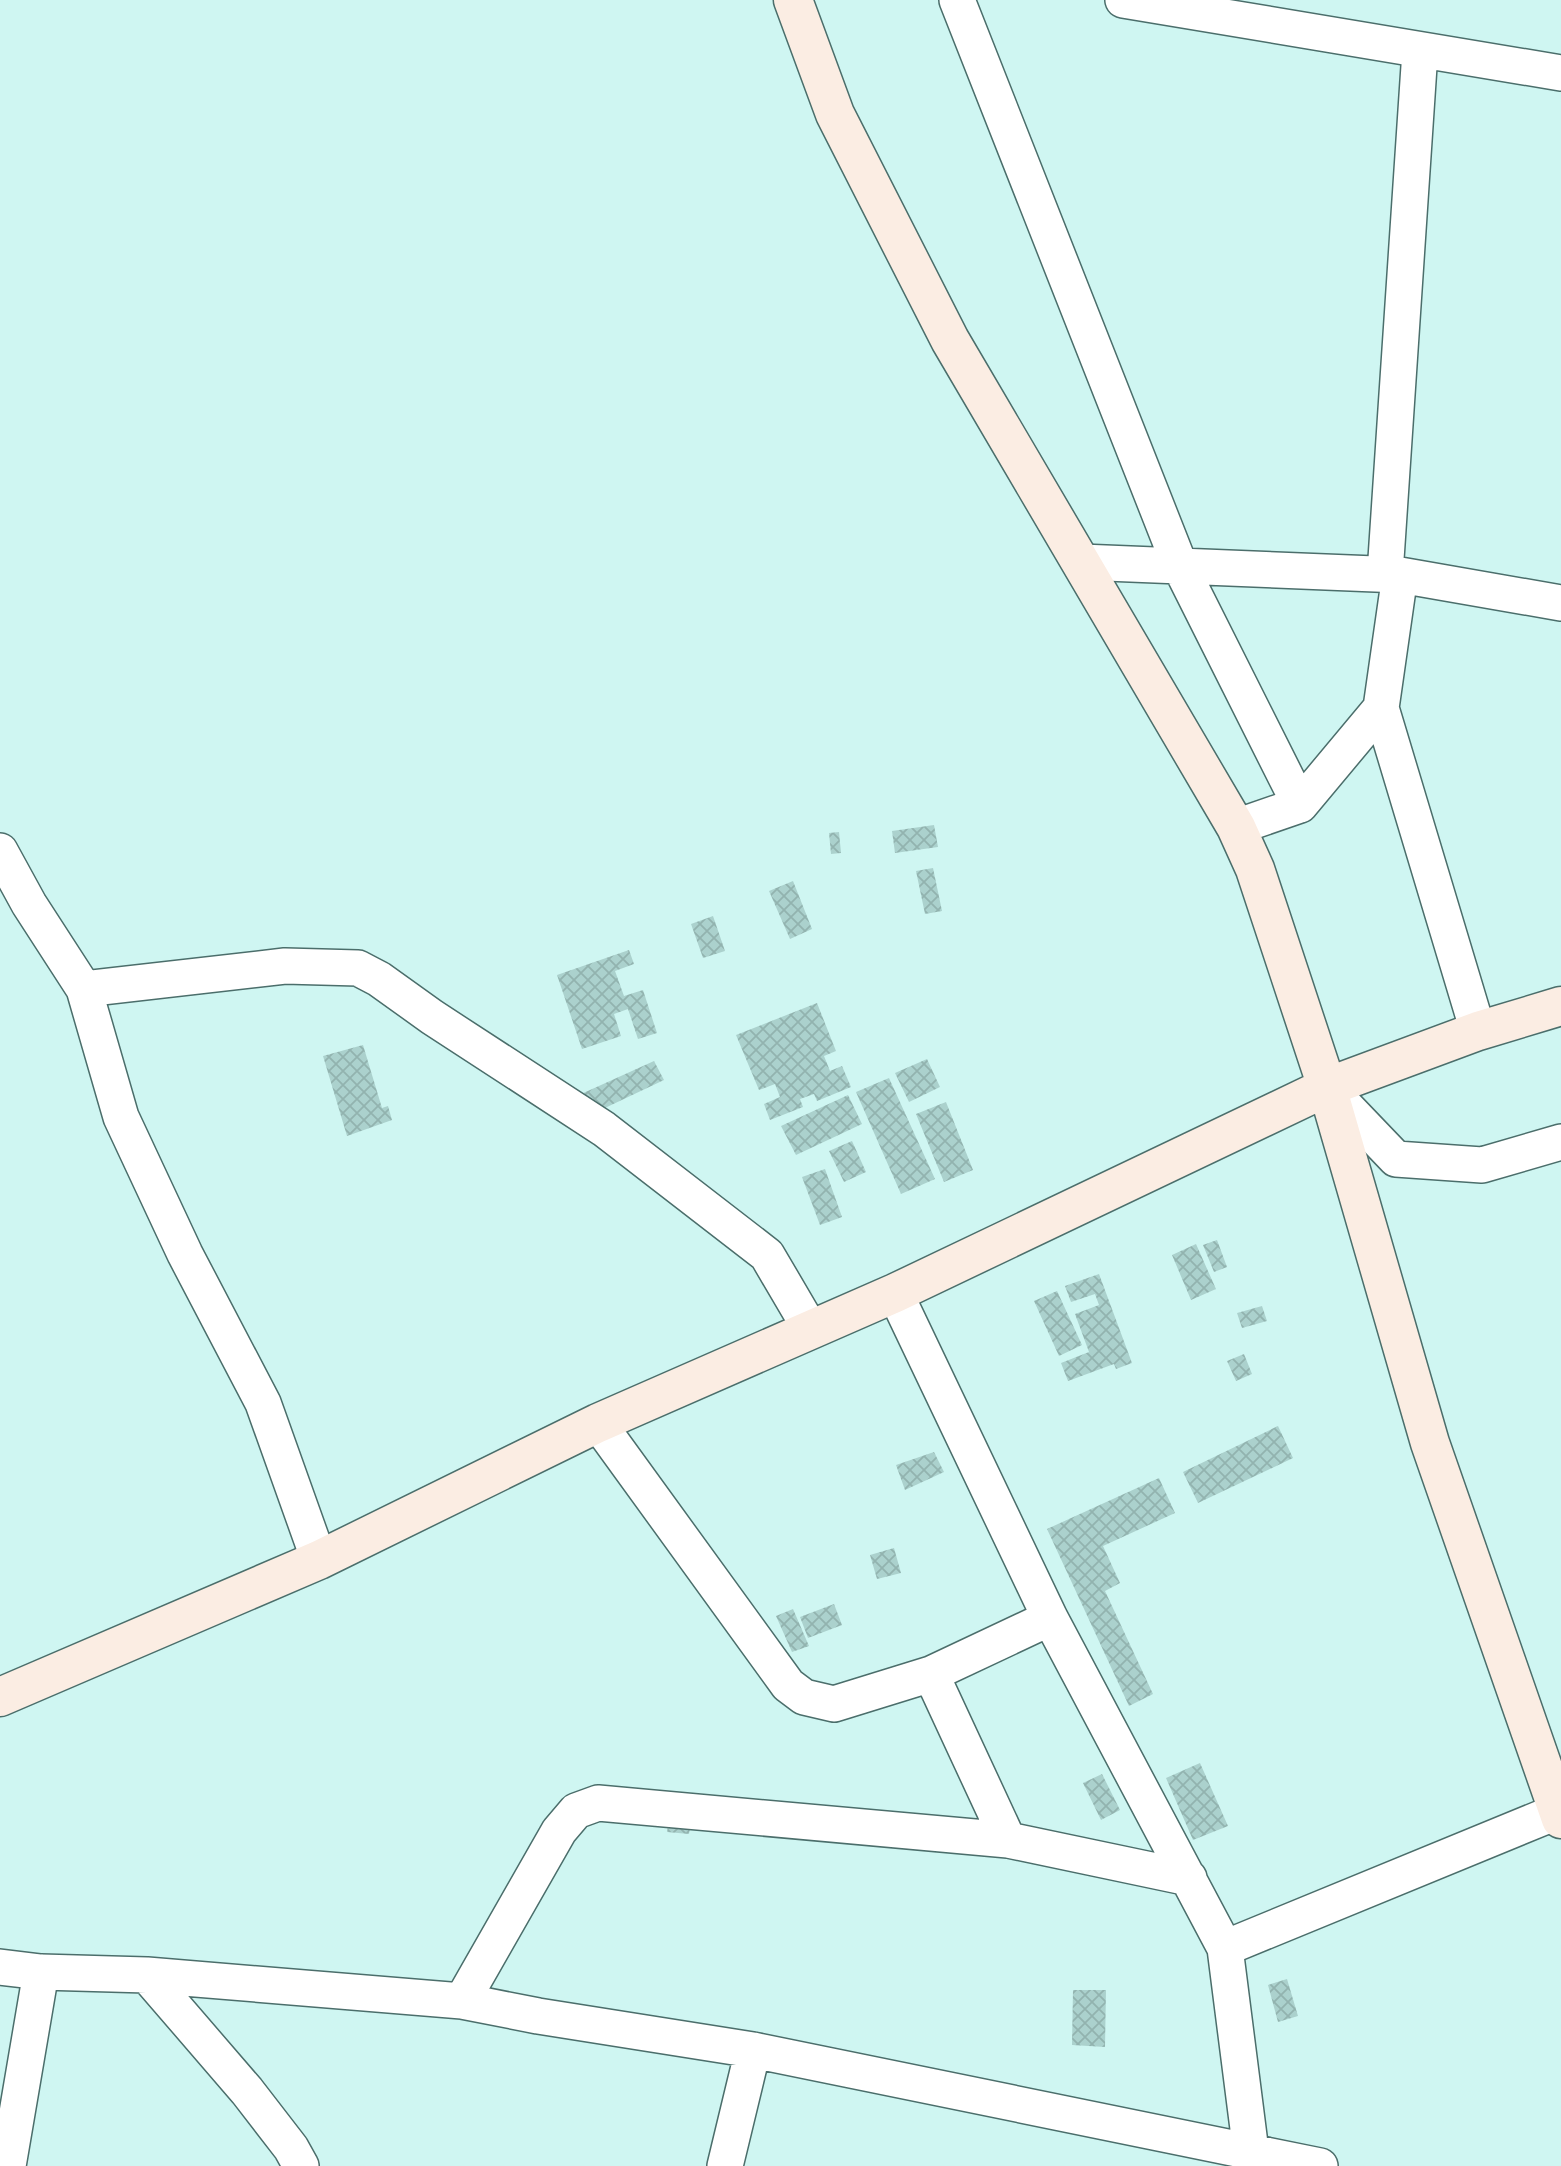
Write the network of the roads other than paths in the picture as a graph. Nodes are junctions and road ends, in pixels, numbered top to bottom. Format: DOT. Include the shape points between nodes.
graph roads {
  1 [pos="793,0"];
  2 [pos="957,0"];
  3 [pos="1123,0"];
  4 [pos="1201,6"];
  5 [pos="1420,51"];
  6 [pos="1561,73"];
  7 [pos="1081,562"];
  8 [pos="1180,566"];
  9 [pos="1392,575"];
  10 [pos="1561,603"];
  11 [pos="1381,708"];
  12 [pos="1300,805"];
  13 [pos="1236,827"];
  14 [pos="0,851"];
  15 [pos="14,909"];
  16 [pos="84,989"];
  17 [pos="1561,1006"];
  18 [pos="1478,1031"];
  19 [pos="1327,1087"];
  20 [pos="1561,1142"];
  21 [pos="895,1293"];
  22 [pos="811,1329"];
  23 [pos="598,1423"];
  24 [pos="319,1560"];
  25 [pos="1050,1618"];
  26 [pos="931,1674"];
  27 [pos="0,1697"];
  28 [pos="1560,1814"];
  29 [pos="1008,1840"];
  30 [pos="1189,1878"];
  31 [pos="1225,1948"];
  32 [pos="0,1967"];
  33 [pos="41,1972"];
  34 [pos="147,1975"];
  35 [pos="462,2001"];
  36 [pos="753,2050"];
  37 [pos="1251,2152"];
  38 [pos="1207,2154"];
  39 [pos="8,2166"];
  40 [pos="301,2166"];
  41 [pos="725,2166"];
  42 [pos="1320,2166"];
  1 -- 7 [label="street" via="835,114 950,340"];
  2 -- 8 [label="street"];
  3 -- 4 [label="street"];
  4 -- 5 [label="street"];
  5 -- 6 [label="street"];
  5 -- 9 [label="street"];
  7 -- 8 [label="street"];
  7 -- 13 [label="street"];
  8 -- 9 [label="street"];
  8 -- 12 [label="street"];
  9 -- 10 [label="street"];
  9 -- 11 [label="street"];
  11 -- 12 [label="street"];
  11 -- 18 [label="street"];
  12 -- 13 [label="street"];
  13 -- 19 [label="street" via="1255,869"];
  14 -- 15 [label="street"];
  15 -- 16 [label="street"];
  16 -- 22 [label="street" via="285,966 358,968 604,1129 767,1255"];
  16 -- 24 [label="street" via="121,1117 185,1254 263,1403"];
  17 -- 18 [label="street"];
  18 -- 19 [label="street"];
  19 -- 20 [label="street" via="1396,1159 1482,1165"];
  19 -- 21 [label="street"];
  19 -- 28 [label="street" via="1430,1443"];
  21 -- 22 [label="street"];
  21 -- 25 [label="street"];
  22 -- 23 [label="street"];
  23 -- 24 [label="street"];
  23 -- 26 [label="street" via="789,1685 804,1697 834,1704"];
  24 -- 27 [label="street"];
  25 -- 26 [label="street"];
  25 -- 30 [label="street"];
  26 -- 29 [label="street"];
  28 -- 31 [label="street"];
  29 -- 30 [label="street"];
  29 -- 35 [label="street" via="598,1803 576,1811 559,1831"];
  30 -- 31 [label="street"];
  31 -- 37 [label="street"];
  32 -- 33 [label="street"];
  33 -- 34 [label="street"];
  33 -- 39 [label="street"];
  34 -- 35 [label="street"];
  34 -- 40 [label="street" via="247,2091"];
  35 -- 36 [label="street"];
  36 -- 38 [label="street"];
  36 -- 41 [label="street"];
  37 -- 38 [label="street"];
  37 -- 42 [label="street"];
}
